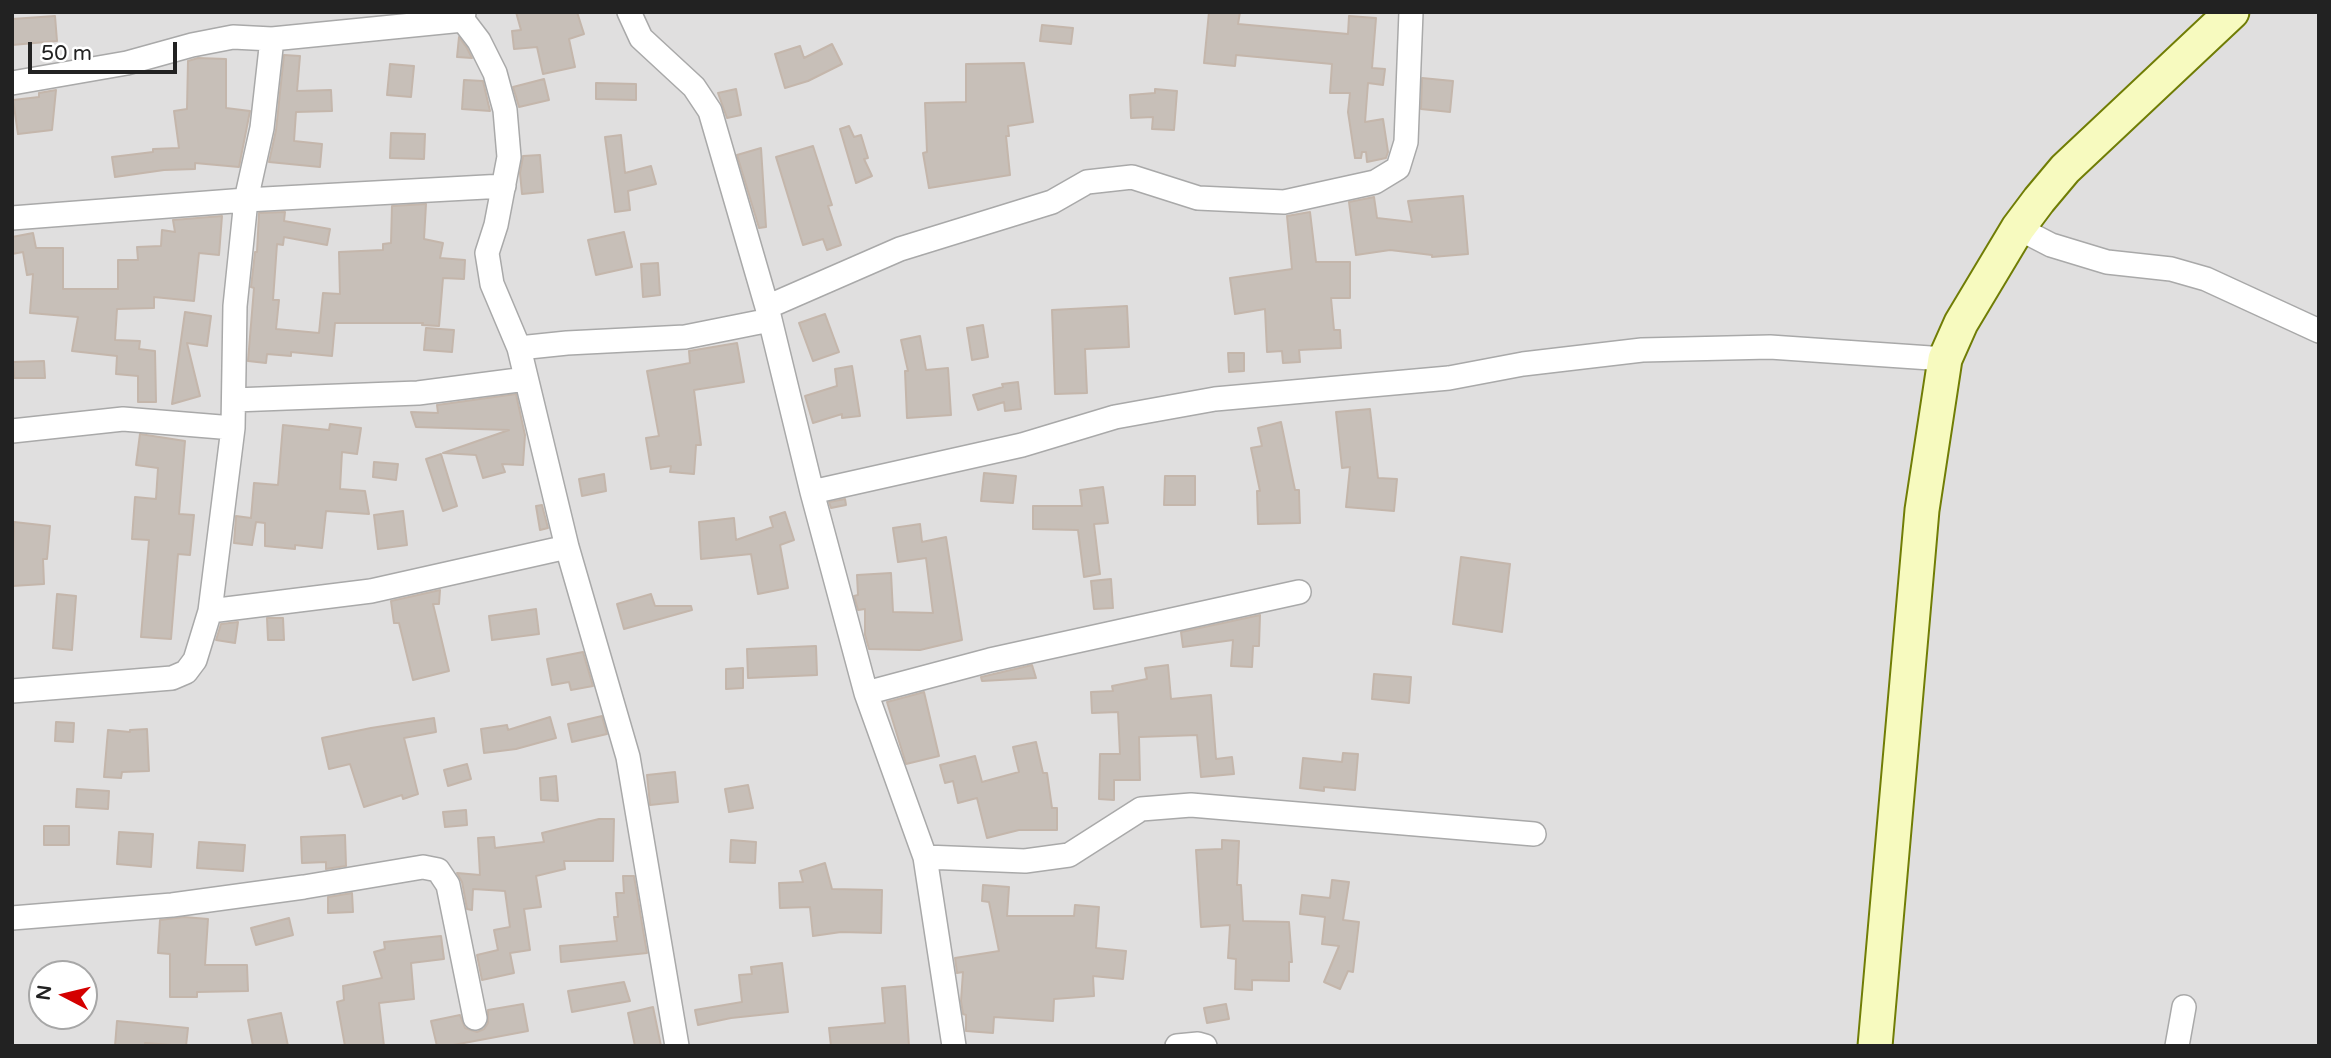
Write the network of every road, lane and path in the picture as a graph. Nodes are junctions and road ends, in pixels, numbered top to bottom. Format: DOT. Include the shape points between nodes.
graph roads {
  1 [pos="629,12"];
  2 [pos="1411,12"];
  3 [pos="2232,12"];
  4 [pos="463,16"];
  5 [pos="272,39"];
  6 [pos="12,83"];
  7 [pos="504,186"];
  8 [pos="246,200"];
  9 [pos="12,218"];
  10 [pos="2018,228"];
  11 [pos="768,313"];
  12 [pos="2319,331"];
  13 [pos="519,348"];
  14 [pos="1945,359"];
  15 [pos="526,379"];
  16 [pos="234,400"];
  17 [pos="233,428"];
  18 [pos="12,430"];
  19 [pos="812,492"];
  20 [pos="567,547"];
  21 [pos="1298,592"];
  22 [pos="210,611"];
  23 [pos="12,691"];
  24 [pos="866,693"];
  25 [pos="1534,834"];
  26 [pos="925,858"];
  27 [pos="12,918"];
  28 [pos="2184,1007"];
  29 [pos="475,1018"];
  30 [pos="677,1046"];
  31 [pos="954,1046"];
  32 [pos="1177,1046"];
  33 [pos="1205,1046"];
  34 [pos="1875,1046"];
  35 [pos="2177,1046"];
  1 -- 11 [label="street" via="642,38 694,87 710,111"];
  2 -- 11 [label="street" via="1406,142 1398,168 1376,183 1284,202 1198,198 1132,177 1087,182 1052,202 900,249"];
  3 -- 10 [label="street" via="2065,169"];
  4 -- 5 [label="street"];
  4 -- 7 [label="street" via="495,73 505,110 509,157"];
  5 -- 6 [label="street" via="233,37 127,63"];
  5 -- 8 [label="street" via="262,128"];
  7 -- 8 [label="street"];
  7 -- 13 [label="street" via="486,253 492,284"];
  8 -- 9 [label="street"];
  8 -- 16 [label="street" via="235,306"];
  10 -- 12 [label="street" via="2051,245 2107,262 2171,269 2206,279"];
  10 -- 14 [label="street" via="1961,323"];
  11 -- 13 [label="street" via="685,337"];
  11 -- 19 [label="street"];
  13 -- 15 [label="street"];
  14 -- 19 [label="street" via="1770,347 1643,350 1449,378 1215,399 1115,417 1022,445"];
  14 -- 34 [label="street" via="1922,510"];
  15 -- 16 [label="street" via="418,393"];
  15 -- 20 [label="street"];
  16 -- 17 [label="street"];
  17 -- 18 [label="street" via="123,419"];
  17 -- 22 [label="street"];
  19 -- 24 [label="street"];
  20 -- 22 [label="street" via="371,591"];
  20 -- 30 [label="street" via="628,757"];
  21 -- 24 [label="street" via="990,660"];
  22 -- 23 [label="street" via="195,660 186,672 172,678"];
  24 -- 26 [label="street"];
  25 -- 26 [label="street" via="1191,805 1141,809 1069,855 1026,861"];
  26 -- 31 [label="street"];
  27 -- 29 [label="street" via="172,905 423,866 438,870 448,886"];
  28 -- 35 [label="street"];
  32 -- 33 [label="street"];
}
